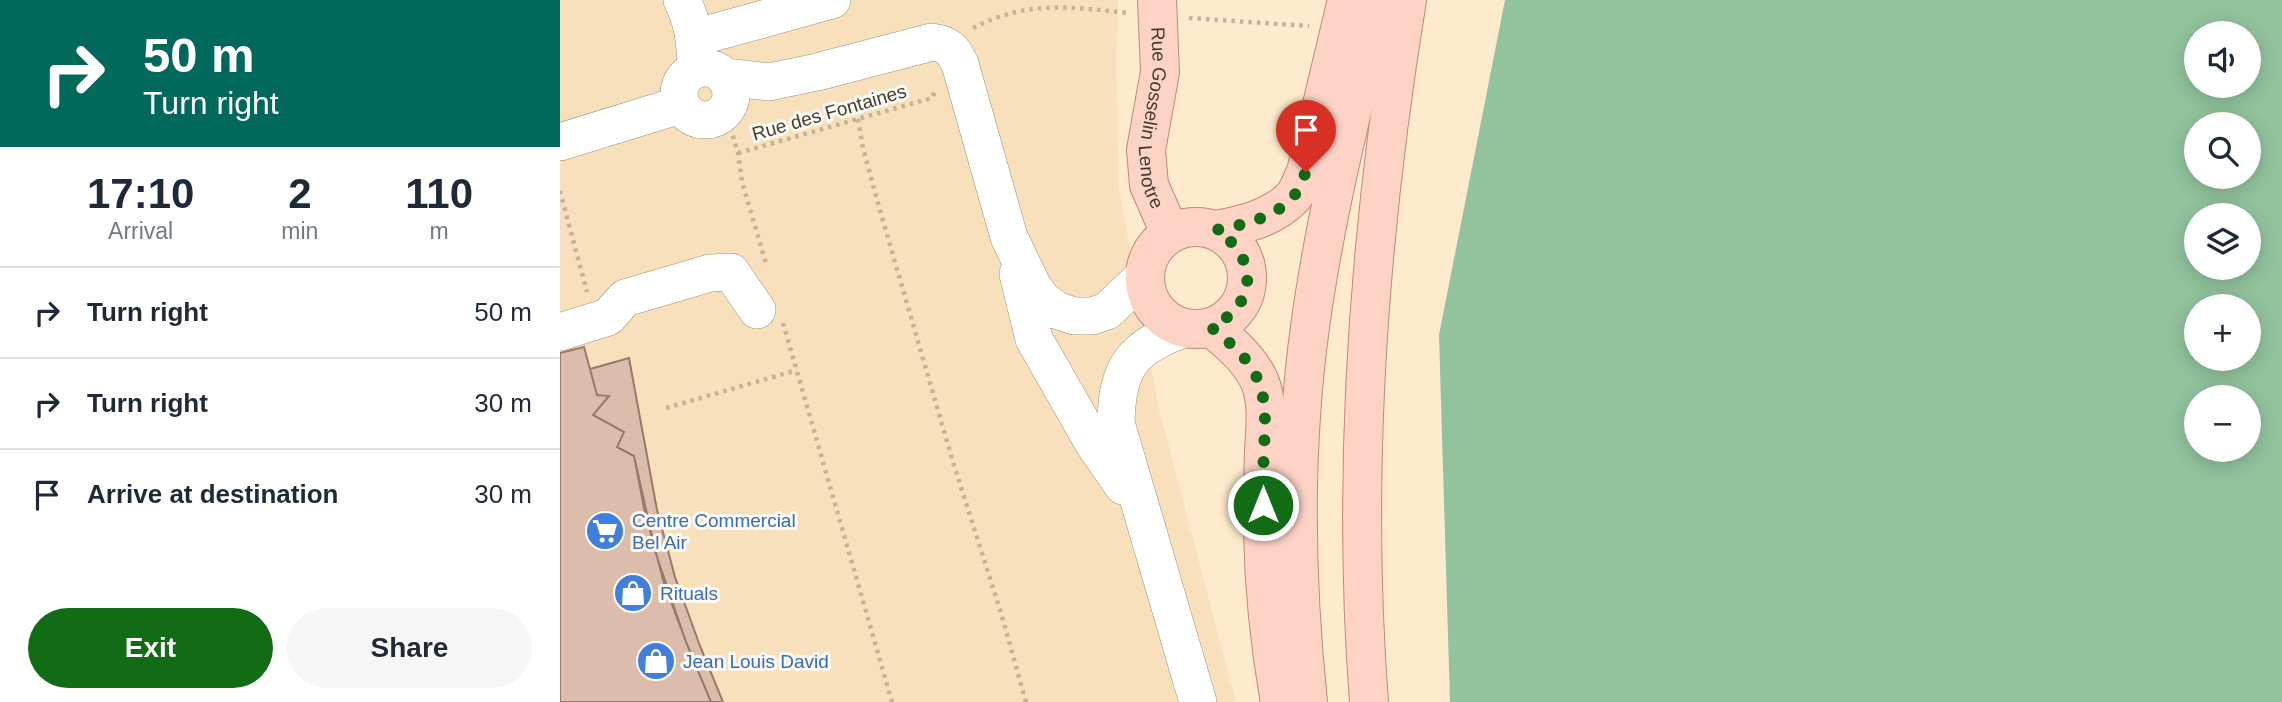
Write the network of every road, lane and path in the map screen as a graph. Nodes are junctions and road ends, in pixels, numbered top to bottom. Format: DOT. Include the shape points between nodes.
graph roads {
  1 [pos="832,0"];
  2 [pos="1378,0"];
  3 [pos="1407,0"];
  4 [pos="1158,8"];
  5 [pos="1332,9"];
  6 [pos="698,39"];
  7 [pos="952,49"];
  8 [pos="858,118"];
  9 [pos="560,142"];
  10 [pos="738,153"];
  11 [pos="560,191"];
  12 [pos="1216,230"];
  13 [pos="1170,233"];
  14 [pos="1009,237"];
  15 [pos="1144,276"];
  16 [pos="769,301"];
  17 [pos="595,322"];
  18 [pos="1198,328"];
  19 [pos="560,331"];
  20 [pos="797,370"];
  21 [pos="666,408"];
  22 [pos="1146,519"];
  23 [pos="891,702"];
  24 [pos="1026,702"];
  25 [pos="1198,702"];
  26 [pos="1280,702"];
  27 [pos="1308,702"];
  28 [pos="1368,702"];
  1 -- 6 [label="lane"];
  2 -- 27 [label="main road" via="1327,225 1308,340 1298,528 1300,629"];
  3 -- 28 [label="main road" via="1382,179 1368,338 1361,497"];
  4 -- 5 [label="path, Rue des Fontaines" via="1309,26"];
  4 -- 7 [label="path, Rue des Fontaines" via="1034,7 991,19 968,31"];
  4 -- 13 [label="main road, Rue Gosselin Lenotre" via="1160,72 1146,150 1149,185"];
  5 -- 12 [label="main road" via="1306,172 1293,196 1266,216"];
  6 -- 7 [label="lane" via="769,82 932,42"];
  6 -- 9 [label="lane" via="678,90 680,105"];
  6 -- 10 [label="path"];
  7 -- 8 [label="path, Rue des Fontaines" via="932,98"];
  7 -- 14 [label="lane"];
  8 -- 10 [label="path, Rue des Fontaines"];
  8 -- 24 [label="path" via="879,207"];
  10 -- 16 [label="path"];
  11 -- 17 [label="path"];
  12 -- 13 [label="main road" via="1192,227"];
  12 -- 18 [label="main road" via="1240,250 1248,280 1237,309 1225,320"];
  13 -- 15 [label="main road" via="1156,244"];
  14 -- 15 [label="lane" via="1043,300 1074,316 1107,311"];
  14 -- 22 [label="lane" via="1034,340 1094,444"];
  15 -- 18 [label="main road" via="1151,304 1160,315 1172,324"];
  16 -- 17 [label="lane" via="731,272 710,273 625,298 608,317"];
  16 -- 20 [label="path"];
  17 -- 19 [label="lane"];
  18 -- 22 [label="lane" via="1159,337 1135,354 1122,375 1116,423"];
  18 -- 26 [label="main road" via="1233,346 1261,387 1267,419 1266,606"];
  20 -- 21 [label="path"];
  20 -- 23 [label="path"];
  22 -- 25 [label="lane"];
}
